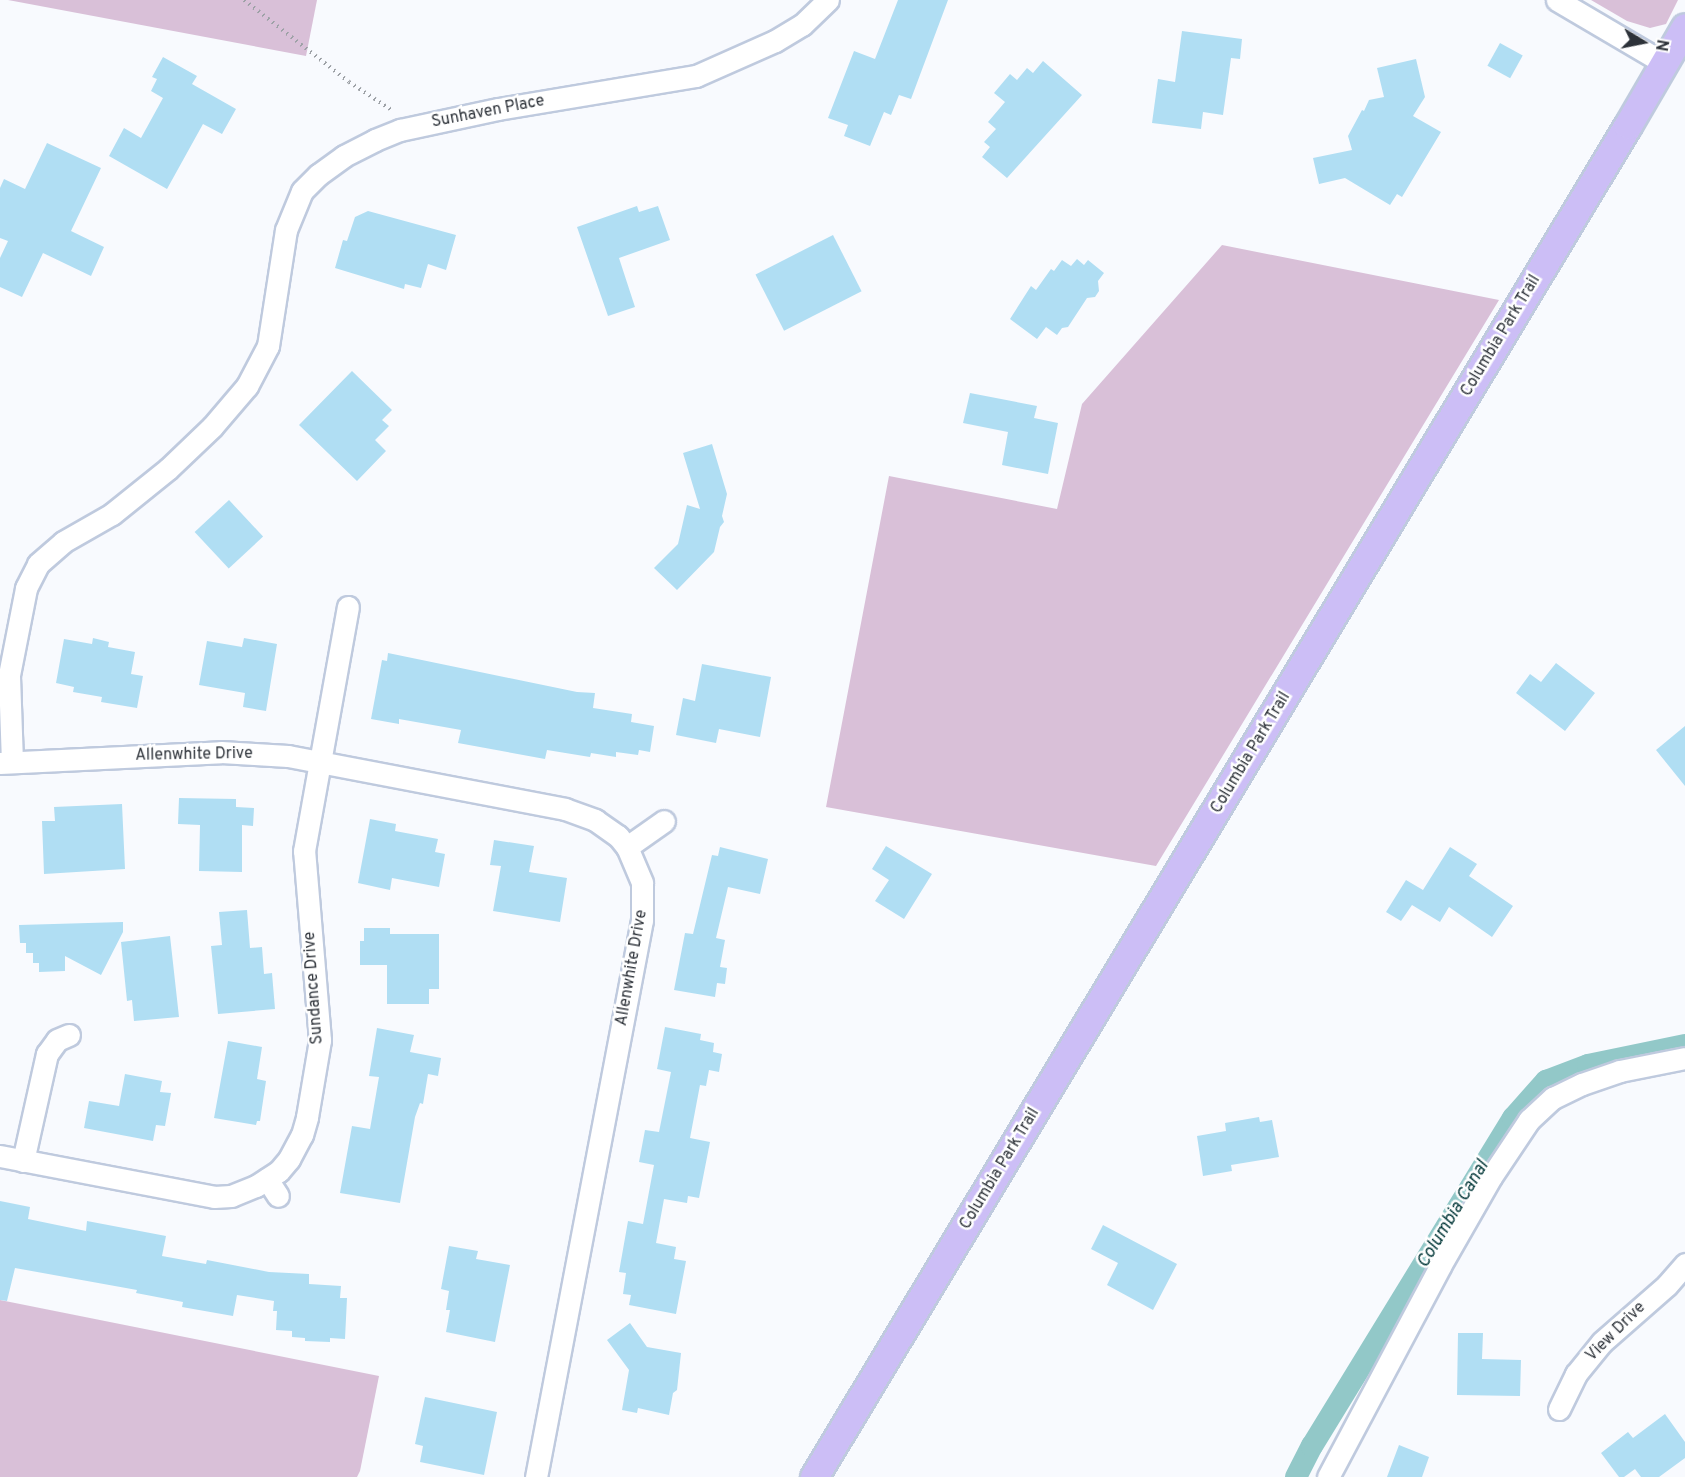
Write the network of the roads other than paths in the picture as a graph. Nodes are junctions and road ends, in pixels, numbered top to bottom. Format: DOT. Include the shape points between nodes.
graph roads {
  1 [pos="828,0"];
  2 [pos="1557,0"];
  3 [pos="1685,27"];
  4 [pos="1664,63"];
  5 [pos="348,607"];
  6 [pos="320,762"];
  7 [pos="6,763"];
  8 [pos="664,821"];
  9 [pos="627,847"];
  10 [pos="69,1035"];
  11 [pos="1685,1058"];
  12 [pos="0,1156"];
  13 [pos="23,1161"];
  14 [pos="1685,1264"];
  15 [pos="1559,1409"];
  16 [pos="536,1477"];
  17 [pos="814,1477"];
  18 [pos="1328,1477"];
  1 -- 7 [label="street, Sunhaven Place" via="802,25 696,76 417,126 375,140 318,175 302,191 286,230 268,346 247,386 168,470 112,514 63,542 38,564 26,588 9,675"];
  2 -- 4 [label="street"];
  3 -- 4 [label="main road, Columbia Park Trail"];
  4 -- 17 [label="main road, Columbia Park Trail"];
  5 -- 6 [label="street, Sundance Drive"];
  6 -- 7 [label="street, Allenwhite Drive" via="221,752"];
  6 -- 9 [label="street, Allenwhite Drive" via="565,808 595,820"];
  6 -- 13 [label="street, Sundance Drive" via="305,838 304,865 320,1040 302,1135 273,1188 214,1197"];
  8 -- 9 [label="street"];
  9 -- 16 [label="street, Allenwhite Drive" via="642,883 642,920"];
  10 -- 13 [label="street" via="57,1040 47,1054"];
  11 -- 18 [label="street" via="1620,1071 1582,1084 1553,1098 1529,1120 1440,1266"];
  12 -- 13 [label="street, Sundance Drive"];
  14 -- 15 [label="street, View Drive" via="1602,1342 1575,1374"];
}
